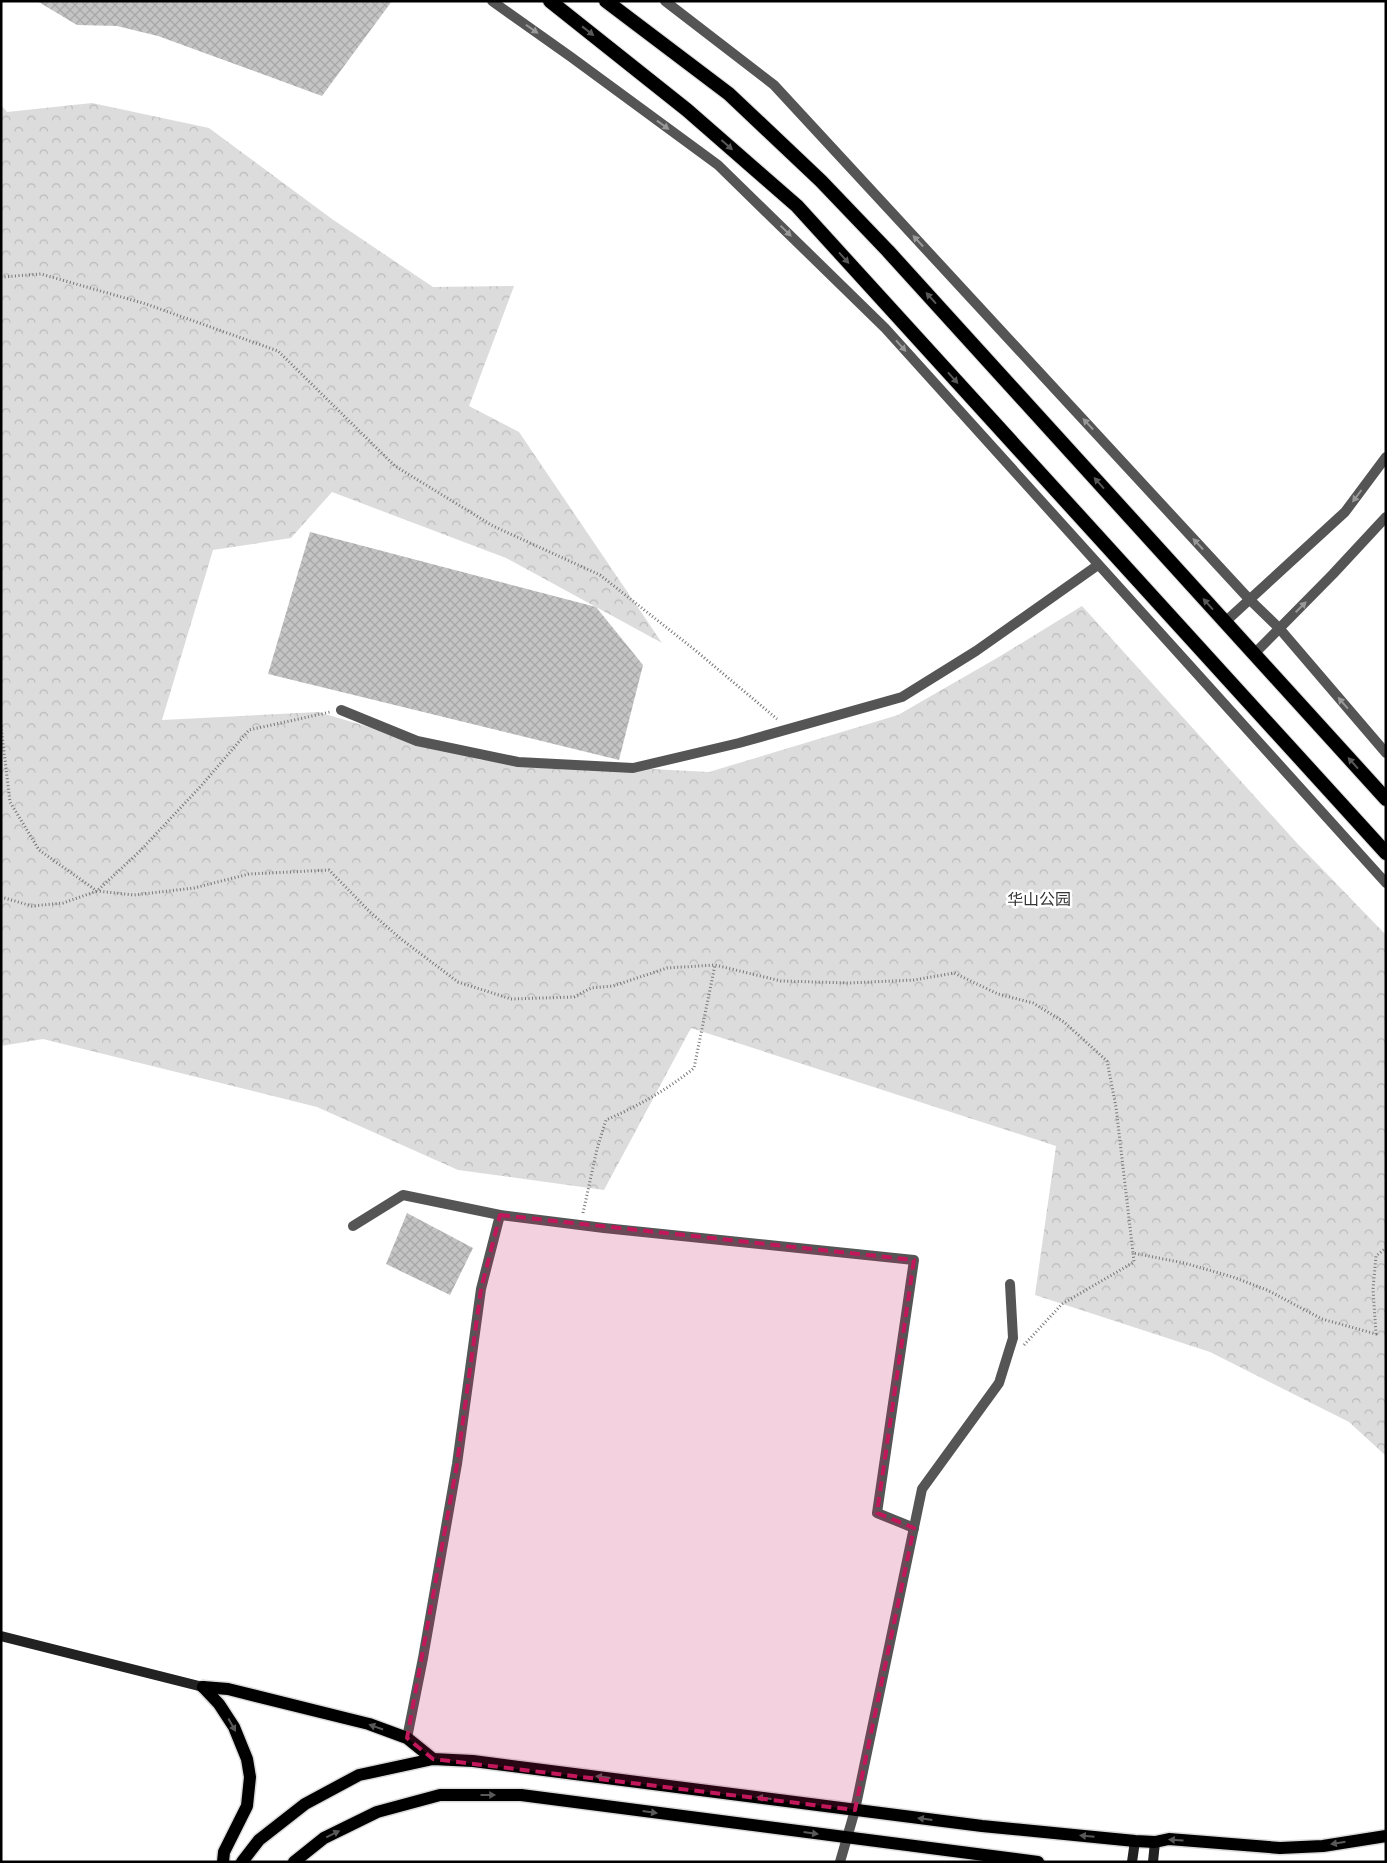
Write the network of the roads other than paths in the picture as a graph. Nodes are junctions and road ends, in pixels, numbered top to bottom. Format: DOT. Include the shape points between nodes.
graph roads {
  1 [pos="492,1"];
  2 [pos="550,1"];
  3 [pos="606,1"];
  4 [pos="665,1"];
  5 [pos="1386,457"];
  6 [pos="1386,517"];
  7 [pos="1098,565"];
  8 [pos="1249,599"];
  9 [pos="1224,622"];
  10 [pos="1279,628"];
  11 [pos="1254,654"];
  12 [pos="341,710"];
  13 [pos="1386,753"];
  14 [pos="1386,799"];
  15 [pos="1386,853"];
  16 [pos="1386,883"];
  17 [pos="500,1215"];
  18 [pos="353,1226"];
  19 [pos="1010,1284"];
  20 [pos="914,1528"];
  21 [pos="1,1636"];
  22 [pos="203,1687"];
  23 [pos="407,1738"];
  24 [pos="433,1759"];
  25 [pos="855,1810"];
  26 [pos="1386,1836"];
  27 [pos="846,1838"];
  28 [pos="1135,1841"];
  29 [pos="1155,1842"];
  30 [pos="1003,1860"];
  31 [pos="223,1862"];
  32 [pos="242,1862"];
  33 [pos="294,1862"];
  34 [pos="840,1862"];
  35 [pos="1038,1862"];
  36 [pos="1132,1862"];
  37 [pos="1153,1862"];
  1 -- 7 [label="street, one-way" via="718,165 885,328"];
  2 -- 15 [label="highway, one-way" via="687,110 797,206"];
  9 -- 3 [label="highway, one-way" via="821,181 729,94"];
  8 -- 4 [label="street, one-way" via="774,85"];
  5 -- 8 [label="street, one-way" via="1345,512"];
  10 -- 6 [label="street, one-way"];
  7 -- 12 [label="street" via="976,651 902,697 739,744 633,768 518,762 417,741"];
  7 -- 16 [label="street"];
  8 -- 9 [label="street"];
  8 -- 10 [label="street"];
  9 -- 11 [label="highway"];
  10 -- 11 [label="street"];
  13 -- 10 [label="street, one-way"];
  14 -- 11 [label="highway, one-way"];
  17 -- 18 [label="street" via="403,1196"];
  17 -- 20 [label="street" via="914,1260 877,1512"];
  17 -- 23 [label="street" via="481,1289 457,1464"];
  19 -- 20 [label="street" via="1013,1338 999,1383 922,1489"];
  20 -- 25 [label="street"];
  21 -- 22 [label="main road"];
  23 -- 22 [label="main road, one-way" via="369,1724 228,1689"];
  22 -- 31 [label="main road, one-way" via="220,1704 234,1728 247,1758 250,1777 247,1806 224,1852"];
  23 -- 24 [label="main road"];
  25 -- 24 [label="main road, one-way" via="473,1761"];
  24 -- 32 [label="main road" via="359,1775 305,1804 259,1840"];
  25 -- 27 [label="street"];
  28 -- 25 [label="main road, one-way"];
  26 -- 29 [label="main road, one-way" via="1323,1846 1280,1848 1169,1839"];
  27 -- 30 [label="main road"];
  33 -- 27 [label="main road, one-way" via="324,1838 377,1812 440,1795 521,1795"];
  27 -- 34 [label="street"];
  28 -- 29 [label="main road"];
  28 -- 36 [label="main road"];
  29 -- 37 [label="main road"];
  30 -- 35 [label="main road"];
}
